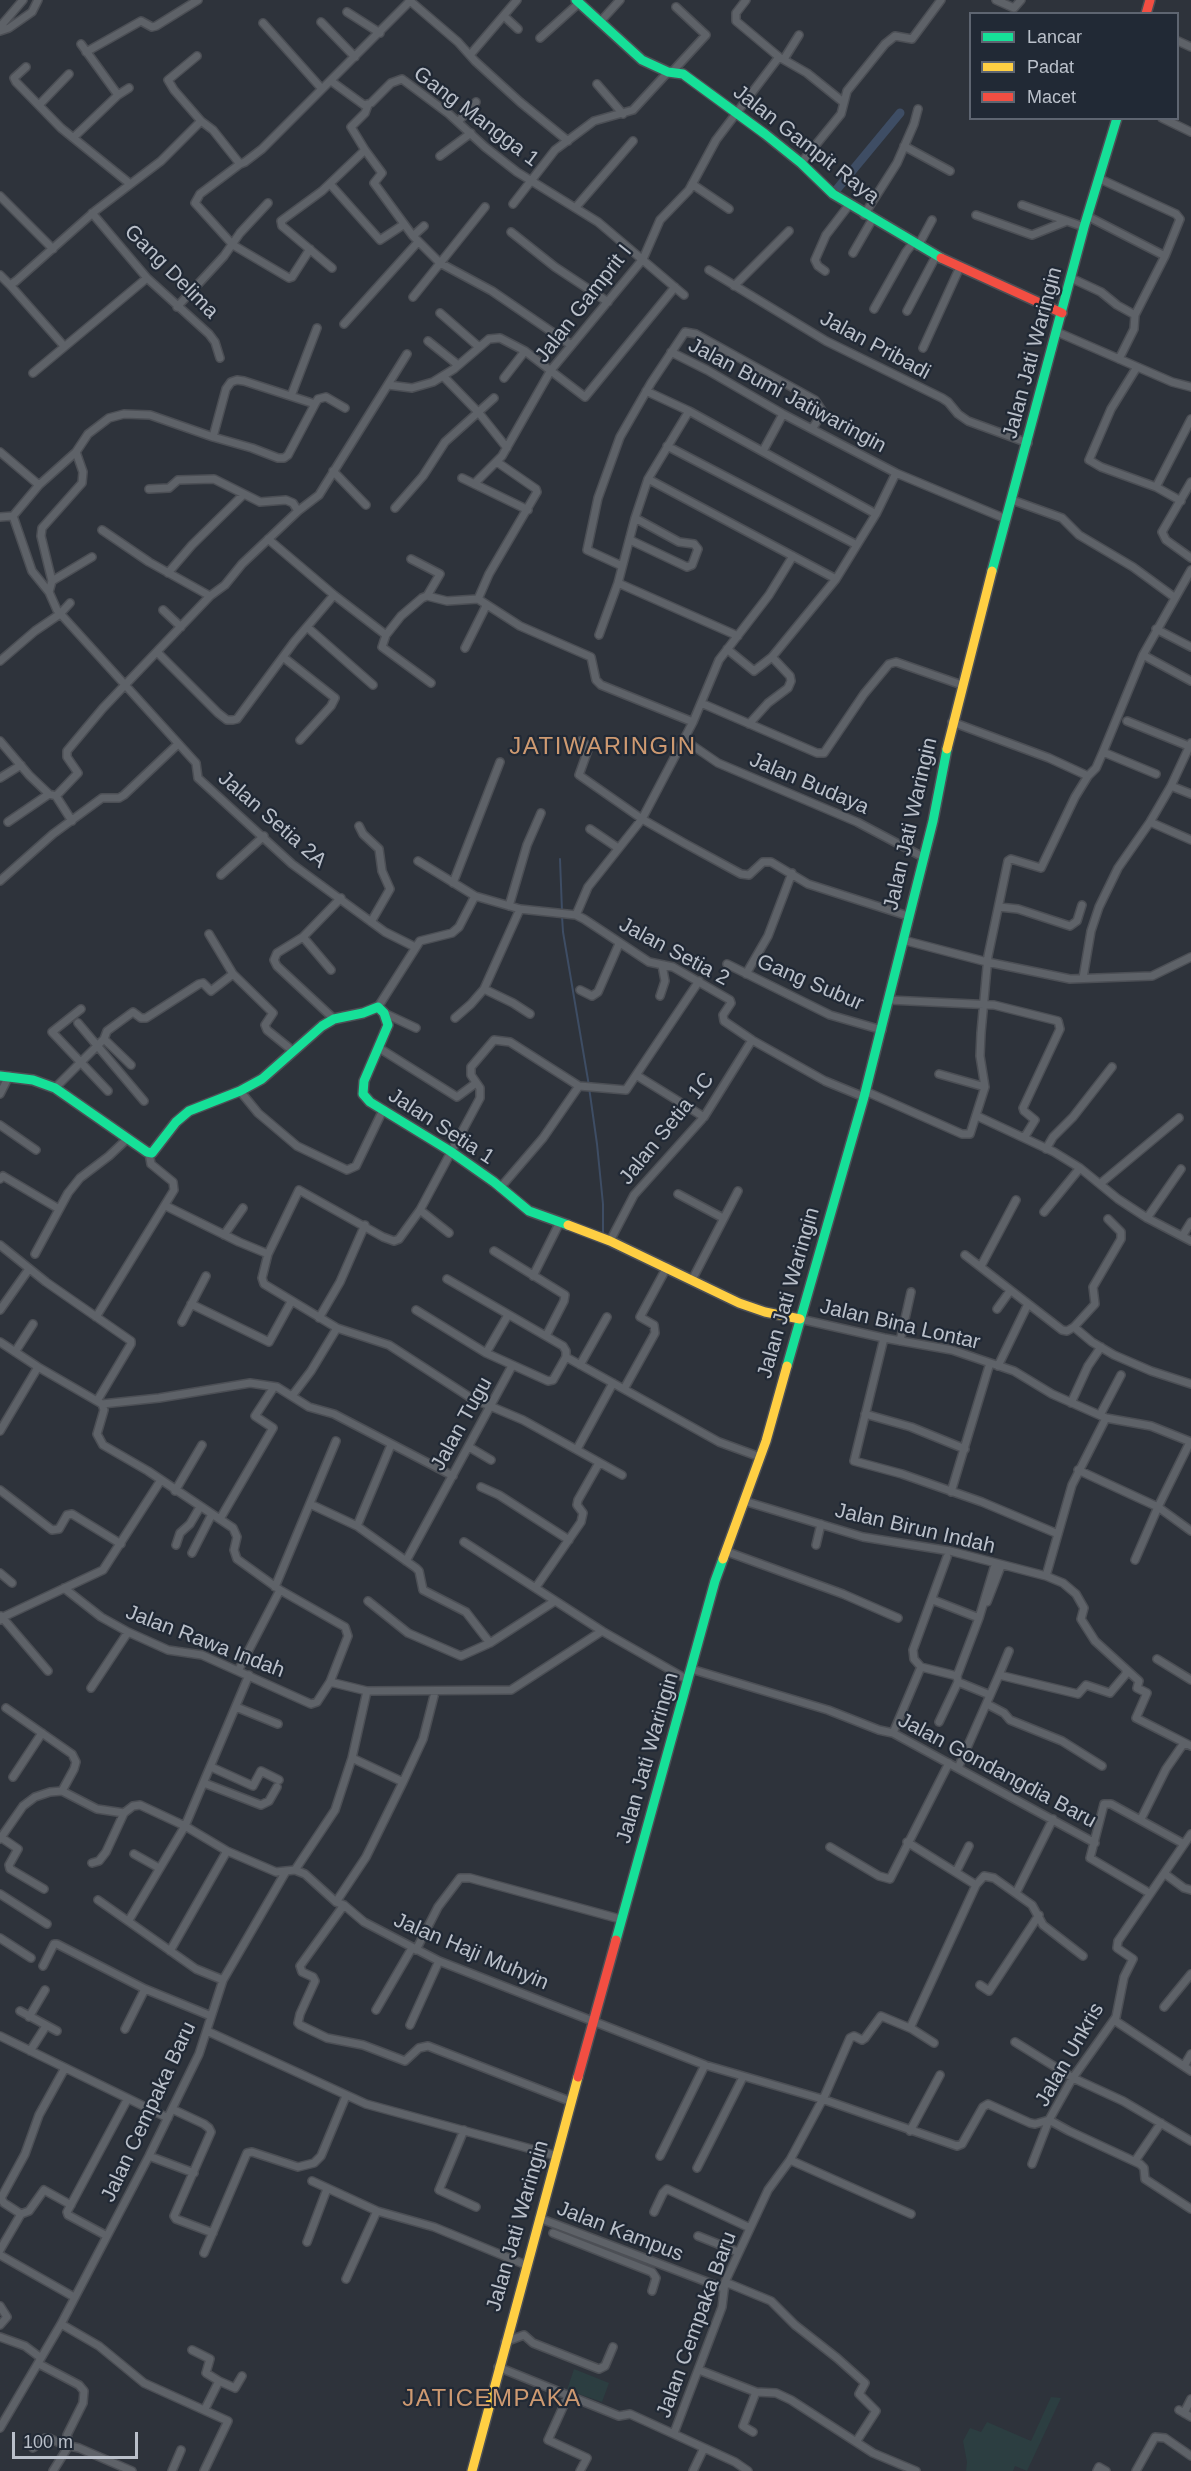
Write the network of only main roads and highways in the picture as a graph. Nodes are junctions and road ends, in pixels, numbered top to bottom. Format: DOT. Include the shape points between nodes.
graph roads {
  1 [pos="578,1"];
  2 [pos="1116,120"];
  3 [pos="1062,313"];
  4 [pos="4,1076"];
  5 [pos="800,1319"];
  6 [pos="472,2471"];
  1 -- 3 [label="main road, Jalan Gampit Raya" via="642,60 689,78 868,218 936,256"];
  2 -- 3 [label="main road, Jalan Jati Waringin"];
  3 -- 5 [label="main road, Jalan Jati Waringin" via="952,722 933,821 882,1030"];
  4 -- 5 [label="main road, Jalan Setia 1" via="55,1088 149,1153 189,1112 240,1091 273,1070 322,1026 334,1019 381,1010 388,1025 364,1081 363,1094 370,1102 450,1151 529,1211 610,1241 752,1307"];
  5 -- 6 [label="main road, Jalan Jati Waringin" via="760,1457 715,1581"];
}
